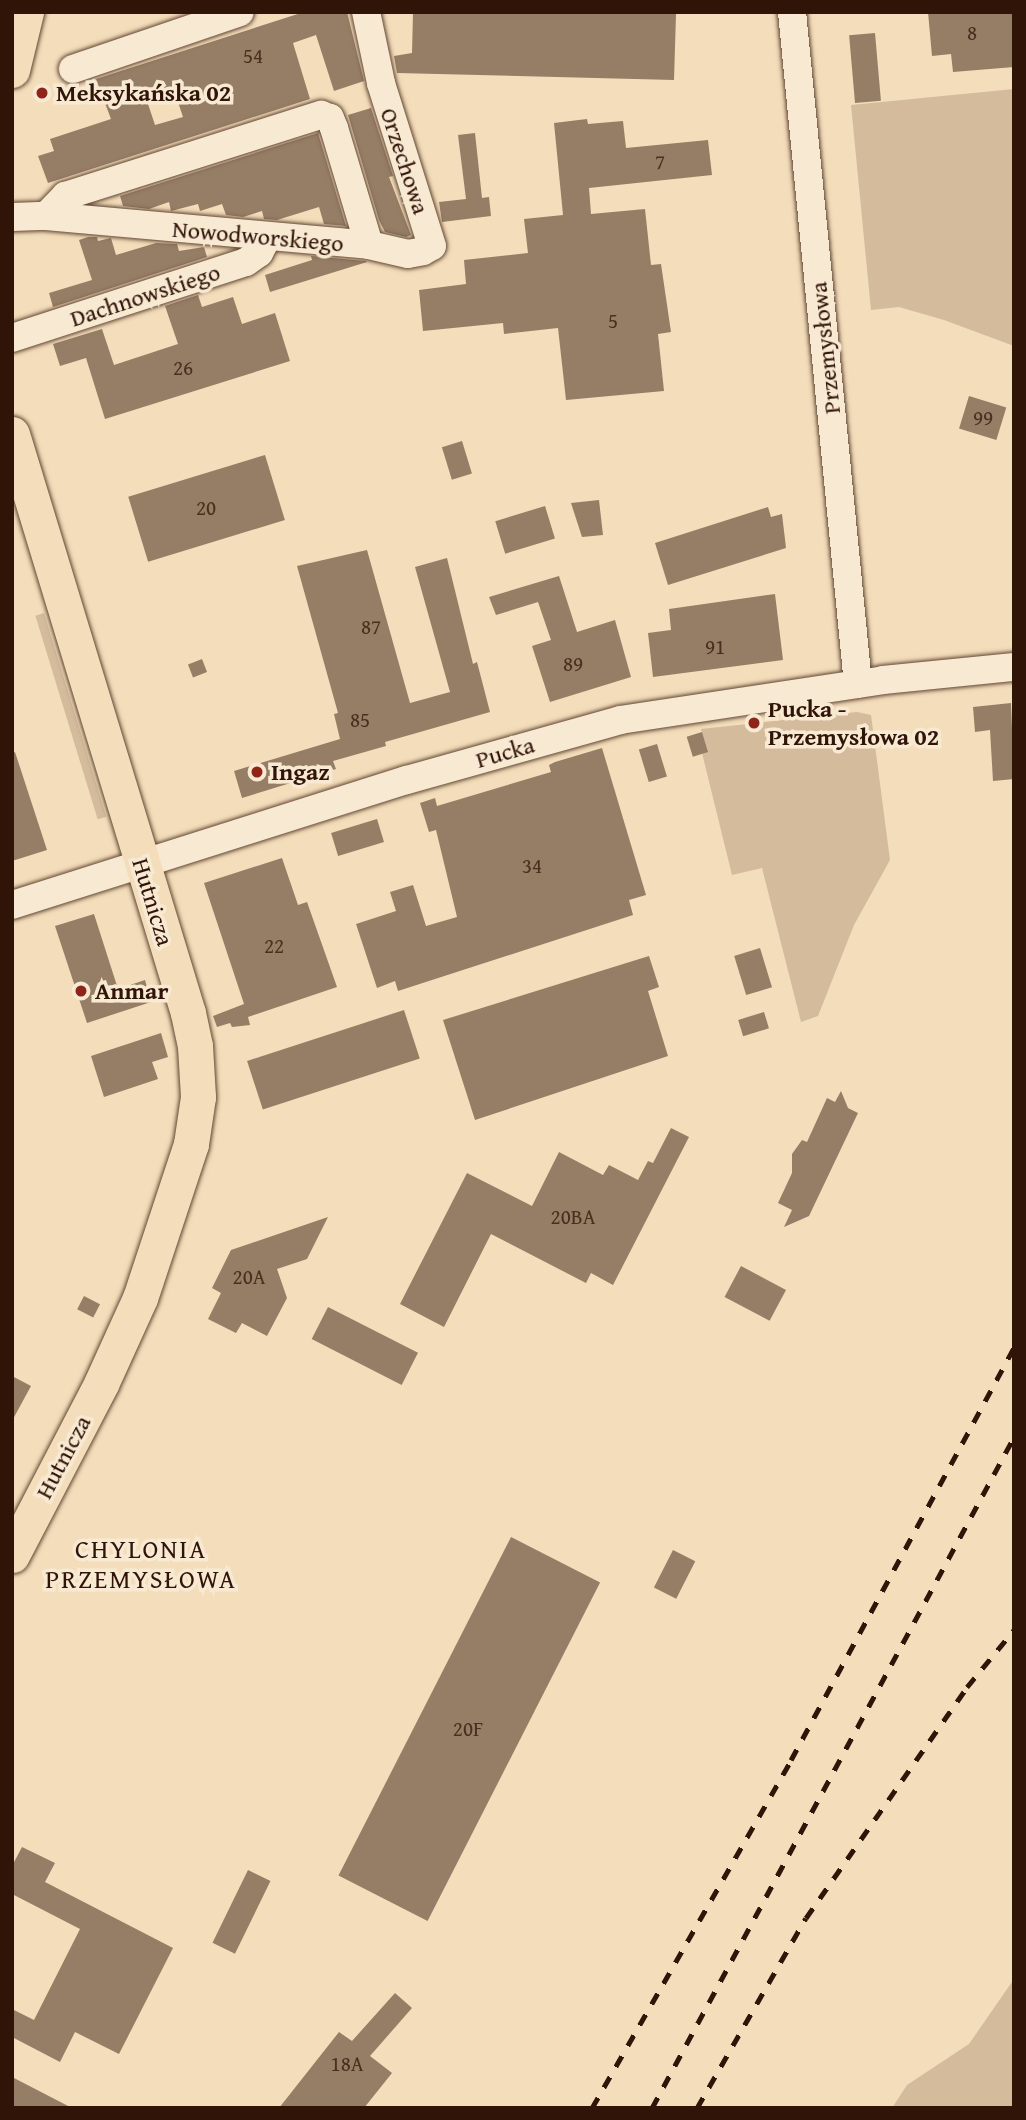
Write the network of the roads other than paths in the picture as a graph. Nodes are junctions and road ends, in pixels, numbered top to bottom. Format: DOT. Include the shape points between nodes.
graph roads {
  1 [pos="26,12"];
  2 [pos="240,12"];
  3 [pos="366,12"];
  4 [pos="792,12"];
  5 [pos="73,69"];
  6 [pos="12,70"];
  7 [pos="46,216"];
  8 [pos="12,217"];
  9 [pos="267,238"];
  10 [pos="369,245"];
  11 [pos="12,338"];
  12 [pos="12,435"];
  13 [pos="1014,667"];
  14 [pos="859,684"];
  15 [pos="141,864"];
  16 [pos="12,905"];
  17 [pos="12,1555"];
  1 -- 6 [label="main road"];
  2 -- 5 [label="street"];
  3 -- 10 [label="street, Orzechowa" via="383,93 432,246 408,254"];
  4 -- 14 [label="street, Przemysłowa"];
  7 -- 8 [label="street, Nowodworskiego"];
  7 -- 9 [label="street, Nowodworskiego"];
  7 -- 10 [label="street, Nowodworskiego" via="65,196 321,115 330,118 334,128"];
  9 -- 10 [label="street, Nowodworskiego"];
  9 -- 11 [label="street, Dachnowskiego" via="246,262"];
  12 -- 15 [label="main road, Hutnicza"];
  13 -- 14 [label="street, Pucka"];
  14 -- 15 [label="street, Pucka" via="620,720 407,780"];
  15 -- 16 [label="street, Pucka"];
  15 -- 17 [label="main road, Hutnicza" via="188,1013 198,1074 196,1123 140,1298"];
}
